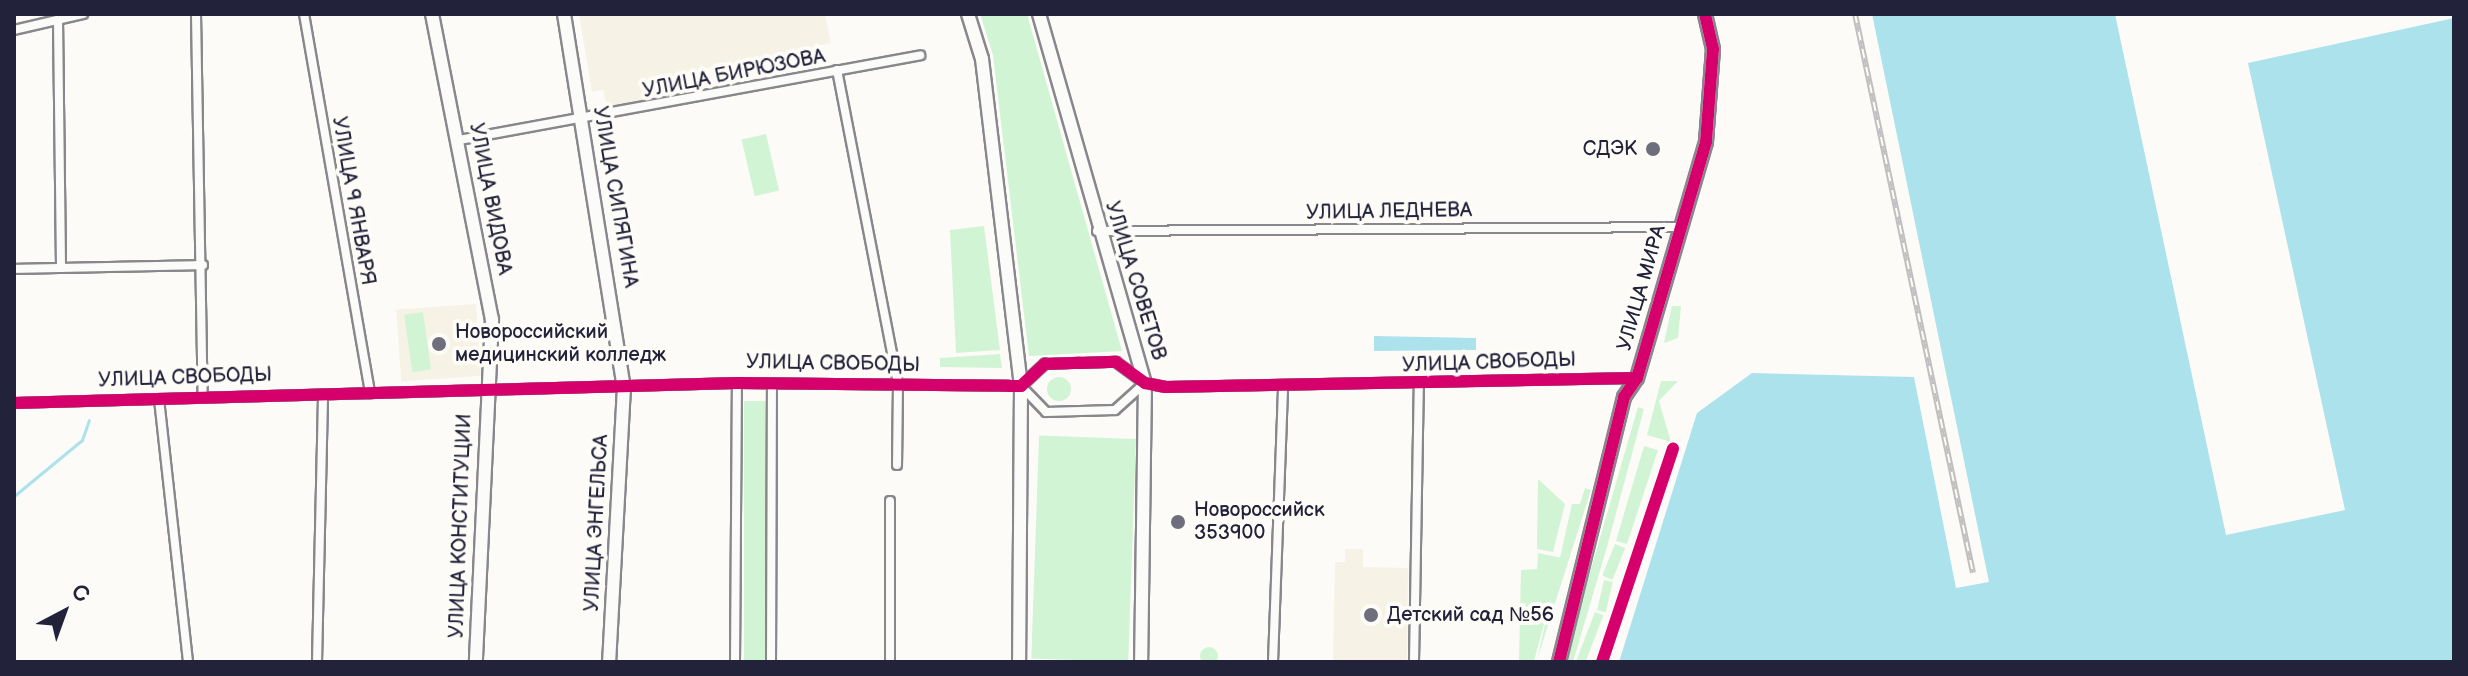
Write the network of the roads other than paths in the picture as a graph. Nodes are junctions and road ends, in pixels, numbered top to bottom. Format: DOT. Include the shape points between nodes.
graph roads {
  1 [pos="83,14"];
  2 [pos="196,14"];
  3 [pos="304,14"];
  4 [pos="432,14"];
  5 [pos="564,14"];
  6 [pos="968,14"];
  7 [pos="1039,14"];
  8 [pos="1705,14"];
  9 [pos="58,20"];
  10 [pos="14,30"];
  11 [pos="920,55"];
  12 [pos="837,70"];
  13 [pos="580,119"];
  14 [pos="459,140"];
  15 [pos="1680,227"];
  16 [pos="1097,231"];
  17 [pos="203,265"];
  18 [pos="61,268"];
  19 [pos="14,269"];
  20 [pos="1637,378"];
  21 [pos="737,383"];
  22 [pos="1145,383"];
  23 [pos="772,384"];
  24 [pos="898,385"];
  25 [pos="1419,385"];
  26 [pos="1021,386"];
  27 [pos="624,387"];
  28 [pos="1283,390"];
  29 [pos="486,392"];
  30 [pos="370,393"];
  31 [pos="323,394"];
  32 [pos="203,397"];
  33 [pos="159,399"];
  34 [pos="14,403"];
  35 [pos="897,465"];
  36 [pos="890,501"];
  37 [pos="188,662"];
  38 [pos="317,662"];
  39 [pos="476,662"];
  40 [pos="609,662"];
  41 [pos="735,662"];
  42 [pos="771,662"];
  43 [pos="890,662"];
  44 [pos="1019,662"];
  45 [pos="1141,662"];
  46 [pos="1273,662"];
  47 [pos="1414,662"];
  48 [pos="1559,662"];
  1 -- 9 [label="street"];
  2 -- 17 [label="street"];
  3 -- 30 [label="street, УЛИЦА 9 ЯНВАРЯ"];
  4 -- 14 [label="street, УЛИЦА ВИДОВА"];
  5 -- 13 [label="street, УЛИЦА СИПЯГИНА"];
  6 -- 26 [label="street" via="982,59"];
  7 -- 16 [label="street, УЛИЦА СОВЕТОВ"];
  8 -- 15 [label="street, УЛИЦА МИРА" via="1713,49 1706,142"];
  9 -- 10 [label="street"];
  9 -- 18 [label="street"];
  11 -- 12 [label="street, УЛИЦА БИРЮЗОВА"];
  12 -- 13 [label="street, УЛИЦА БИРЮЗОВА"];
  12 -- 24 [label="street"];
  13 -- 14 [label="street, УЛИЦА БИРЮЗОВА"];
  13 -- 27 [label="street, УЛИЦА СИПЯГИНА"];
  14 -- 29 [label="street, УЛИЦА ВИДОВА" via="492,319"];
  15 -- 16 [label="street, УЛИЦА ЛЕДНЕВА"];
  15 -- 20 [label="street, УЛИЦА МИРА"];
  16 -- 22 [label="street, УЛИЦА СОВЕТОВ"];
  17 -- 18 [label="street"];
  17 -- 32 [label="street"];
  18 -- 19 [label="street"];
  20 -- 25 [label="street, УЛИЦА СВОБОДЫ"];
  20 -- 48 [label="street, УЛИЦА МИРА" via="1624,397"];
  21 -- 23 [label="street, УЛИЦА СВОБОДЫ"];
  21 -- 27 [label="street, УЛИЦА СВОБОДЫ"];
  21 -- 41 [label="street"];
  22 -- 26 [label="street, УЛИЦА СВОБОДЫ" via="1116,362 1045,364"];
  22 -- 26 [label="street" via="1115,410 1046,412"];
  22 -- 28 [label="street, УЛИЦА СВОБОДЫ"];
  22 -- 45 [label="street, УЛИЦА СОВЕТОВ"];
  23 -- 24 [label="street, УЛИЦА СВОБОДЫ"];
  23 -- 42 [label="street"];
  24 -- 26 [label="street, УЛИЦА СВОБОДЫ"];
  24 -- 35 [label="street"];
  25 -- 28 [label="street, УЛИЦА СВОБОДЫ"];
  25 -- 47 [label="street"];
  26 -- 44 [label="street"];
  27 -- 29 [label="street, УЛИЦА СВОБОДЫ"];
  27 -- 40 [label="street, УЛИЦА ЭНГЕЛЬСА"];
  28 -- 46 [label="street"];
  29 -- 30 [label="street, УЛИЦА СВОБОДЫ"];
  29 -- 39 [label="street, УЛИЦА КОНСТИТУЦИИ"];
  30 -- 31 [label="street, УЛИЦА СВОБОДЫ"];
  31 -- 32 [label="street, УЛИЦА СВОБОДЫ"];
  31 -- 38 [label="street"];
  32 -- 33 [label="street, УЛИЦА СВОБОДЫ"];
  33 -- 34 [label="street, УЛИЦА СВОБОДЫ"];
  33 -- 37 [label="street"];
  36 -- 43 [label="street"];
}
